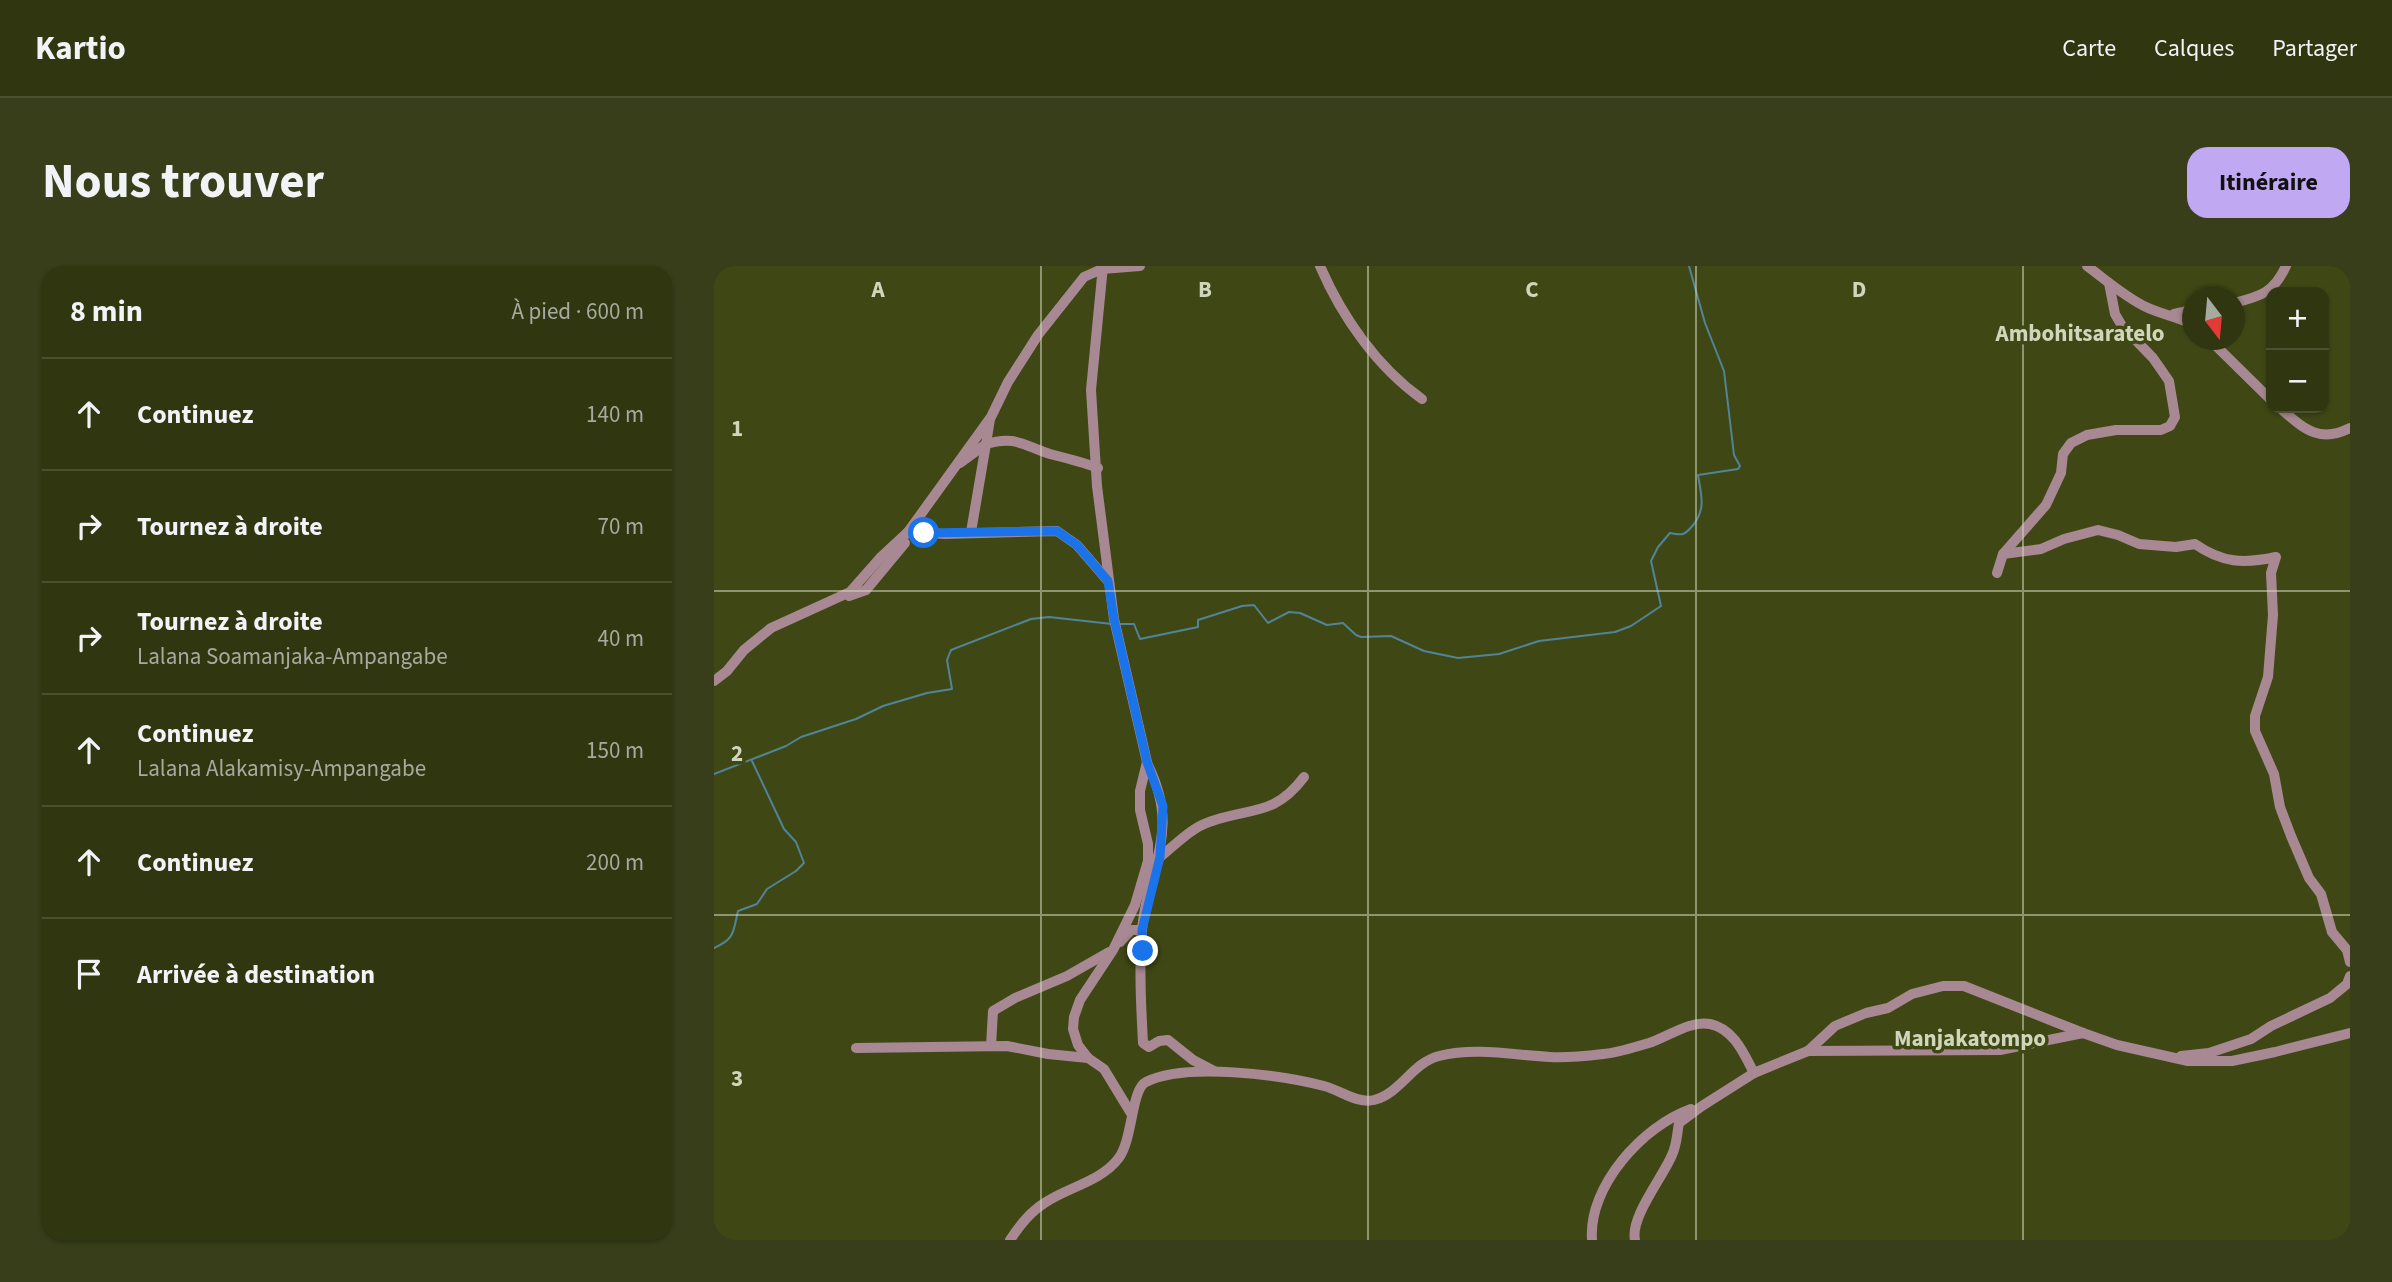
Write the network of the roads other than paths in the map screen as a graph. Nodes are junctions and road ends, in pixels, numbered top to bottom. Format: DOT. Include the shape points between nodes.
graph roads {
  1 [pos="1118,266"];
  2 [pos="1140,266"];
  3 [pos="1309,266"];
  4 [pos="2087,266"];
  5 [pos="2286,266"];
  6 [pos="1102,267"];
  7 [pos="1321,269"];
  8 [pos="2109,283"];
  9 [pos="2245,300"];
  10 [pos="2182,313"];
  11 [pos="2173,315"];
  12 [pos="2182,319"];
  13 [pos="2220,350"];
  14 [pos="2266,395"];
  15 [pos="1422,399"];
  16 [pos="2286,413"];
  17 [pos="990,417"];
  18 [pos="2350,428"];
  19 [pos="986,444"];
  20 [pos="953,467"];
  21 [pos="1098,468"];
  22 [pos="908,532"];
  23 [pos="971,532"];
  24 [pos="924,533"];
  25 [pos="2003,554"];
  26 [pos="1997,573"];
  27 [pos="1108,581"];
  28 [pos="835,600"];
  29 [pos="714,681"];
  30 [pos="1147,762"];
  31 [pos="1304,777"];
  32 [pos="1160,857"];
  33 [pos="1142,930"];
  34 [pos="1113,950"];
  35 [pos="2350,961"];
  36 [pos="2350,976"];
  37 [pos="2083,1033"];
  38 [pos="2350,1033"];
  39 [pos="990,1046"];
  40 [pos="856,1048"];
  41 [pos="1808,1051"];
  42 [pos="1088,1058"];
  43 [pos="2173,1058"];
  44 [pos="1214,1072"];
  45 [pos="1754,1073"];
  46 [pos="1702,1106"];
  47 [pos="1132,1115"];
  48 [pos="1010,1240"];
  49 [pos="1592,1240"];
  50 [pos="1635,1240"];
  1 -- 2 [label="street"];
  1 -- 6 [label="street"];
  3 -- 7 [label="street"];
  4 -- 8 [label="street"];
  5 -- 9 [label="street" via="2277,285"];
  6 -- 17 [label="street" via="1069,293 1008,382"];
  6 -- 21 [label="street" via="1091,390"];
  7 -- 15 [label="street" via="1338,304 1376,357"];
  8 -- 11 [label="street" via="2146,306"];
  8 -- 25 [label="street" via="2122,326 2169,381 2175,417 2161,430 2116,430 2071,443 2046,505"];
  10 -- 11 [label="street"];
  11 -- 12 [label="street"];
  13 -- 14 [label="street"];
  16 -- 18 [label="street" via="2303,428 2323,435 2338,435"];
  17 -- 19 [label="street"];
  17 -- 20 [label="street"];
  19 -- 20 [label="street"];
  19 -- 21 [label="street" via="1028,444"];
  19 -- 23 [label="street"];
  20 -- 22 [label="street"];
  21 -- 27 [label="street"];
  22 -- 24 [label="street"];
  22 -- 28 [label="street" via="850,592"];
  23 -- 24 [label="street"];
  23 -- 27 [label="street" via="1057,531 1077,545"];
  24 -- 28 [label="street" via="901,545 866,590"];
  25 -- 26 [label="street"];
  25 -- 35 [label="street" via="2041,549 2098,530 2138,544 2195,544 2212,556 2250,563 2276,557 2271,573 2268,677 2255,716 2255,731 2274,774 2291,836 2321,894 2332,932"];
  27 -- 30 [label="street"];
  28 -- 29 [label="street" via="771,628"];
  30 -- 32 [label="street" via="1163,806"];
  30 -- 34 [label="street" via="1140,810 1147,861 1135,905"];
  31 -- 32 [label="street" via="1293,793 1276,804 1207,822"];
  32 -- 33 [label="street"];
  33 -- 34 [label="street" via="1131,930"];
  33 -- 44 [label="street" via="1143,1043 1149,1047 1168,1040"];
  34 -- 39 [label="street" via="993,1011"];
  34 -- 42 [label="street" via="1074,1017 1078,1045"];
  36 -- 43 [label="street" via="2330,998 2251,1039"];
  37 -- 41 [label="street" via="2000,1050"];
  37 -- 41 [label="street" via="1964,986 1943,986 1835,1026"];
  37 -- 43 [label="street"];
  38 -- 43 [label="street" via="2232,1060"];
  39 -- 40 [label="street"];
  39 -- 42 [label="street"];
  41 -- 45 [label="street"];
  42 -- 47 [label="street" via="1104,1069"];
  44 -- 45 [label="street" via="1304,1081 1360,1100 1374,1100 1395,1091 1412,1071 1437,1056 1606,1054 1694,1024 1707,1024 1721,1028 1741,1047"];
  44 -- 47 [label="street" via="1164,1076 1143,1083"];
  45 -- 46 [label="street"];
  46 -- 49 [label="street" via="1669,1118 1633,1146 1597,1202"];
  46 -- 50 [label="street" via="1679,1123 1673,1154 1643,1209"];
  47 -- 48 [label="street" via="1129,1139 1120,1158 1107,1171 1046,1202 1023,1220"];
}
